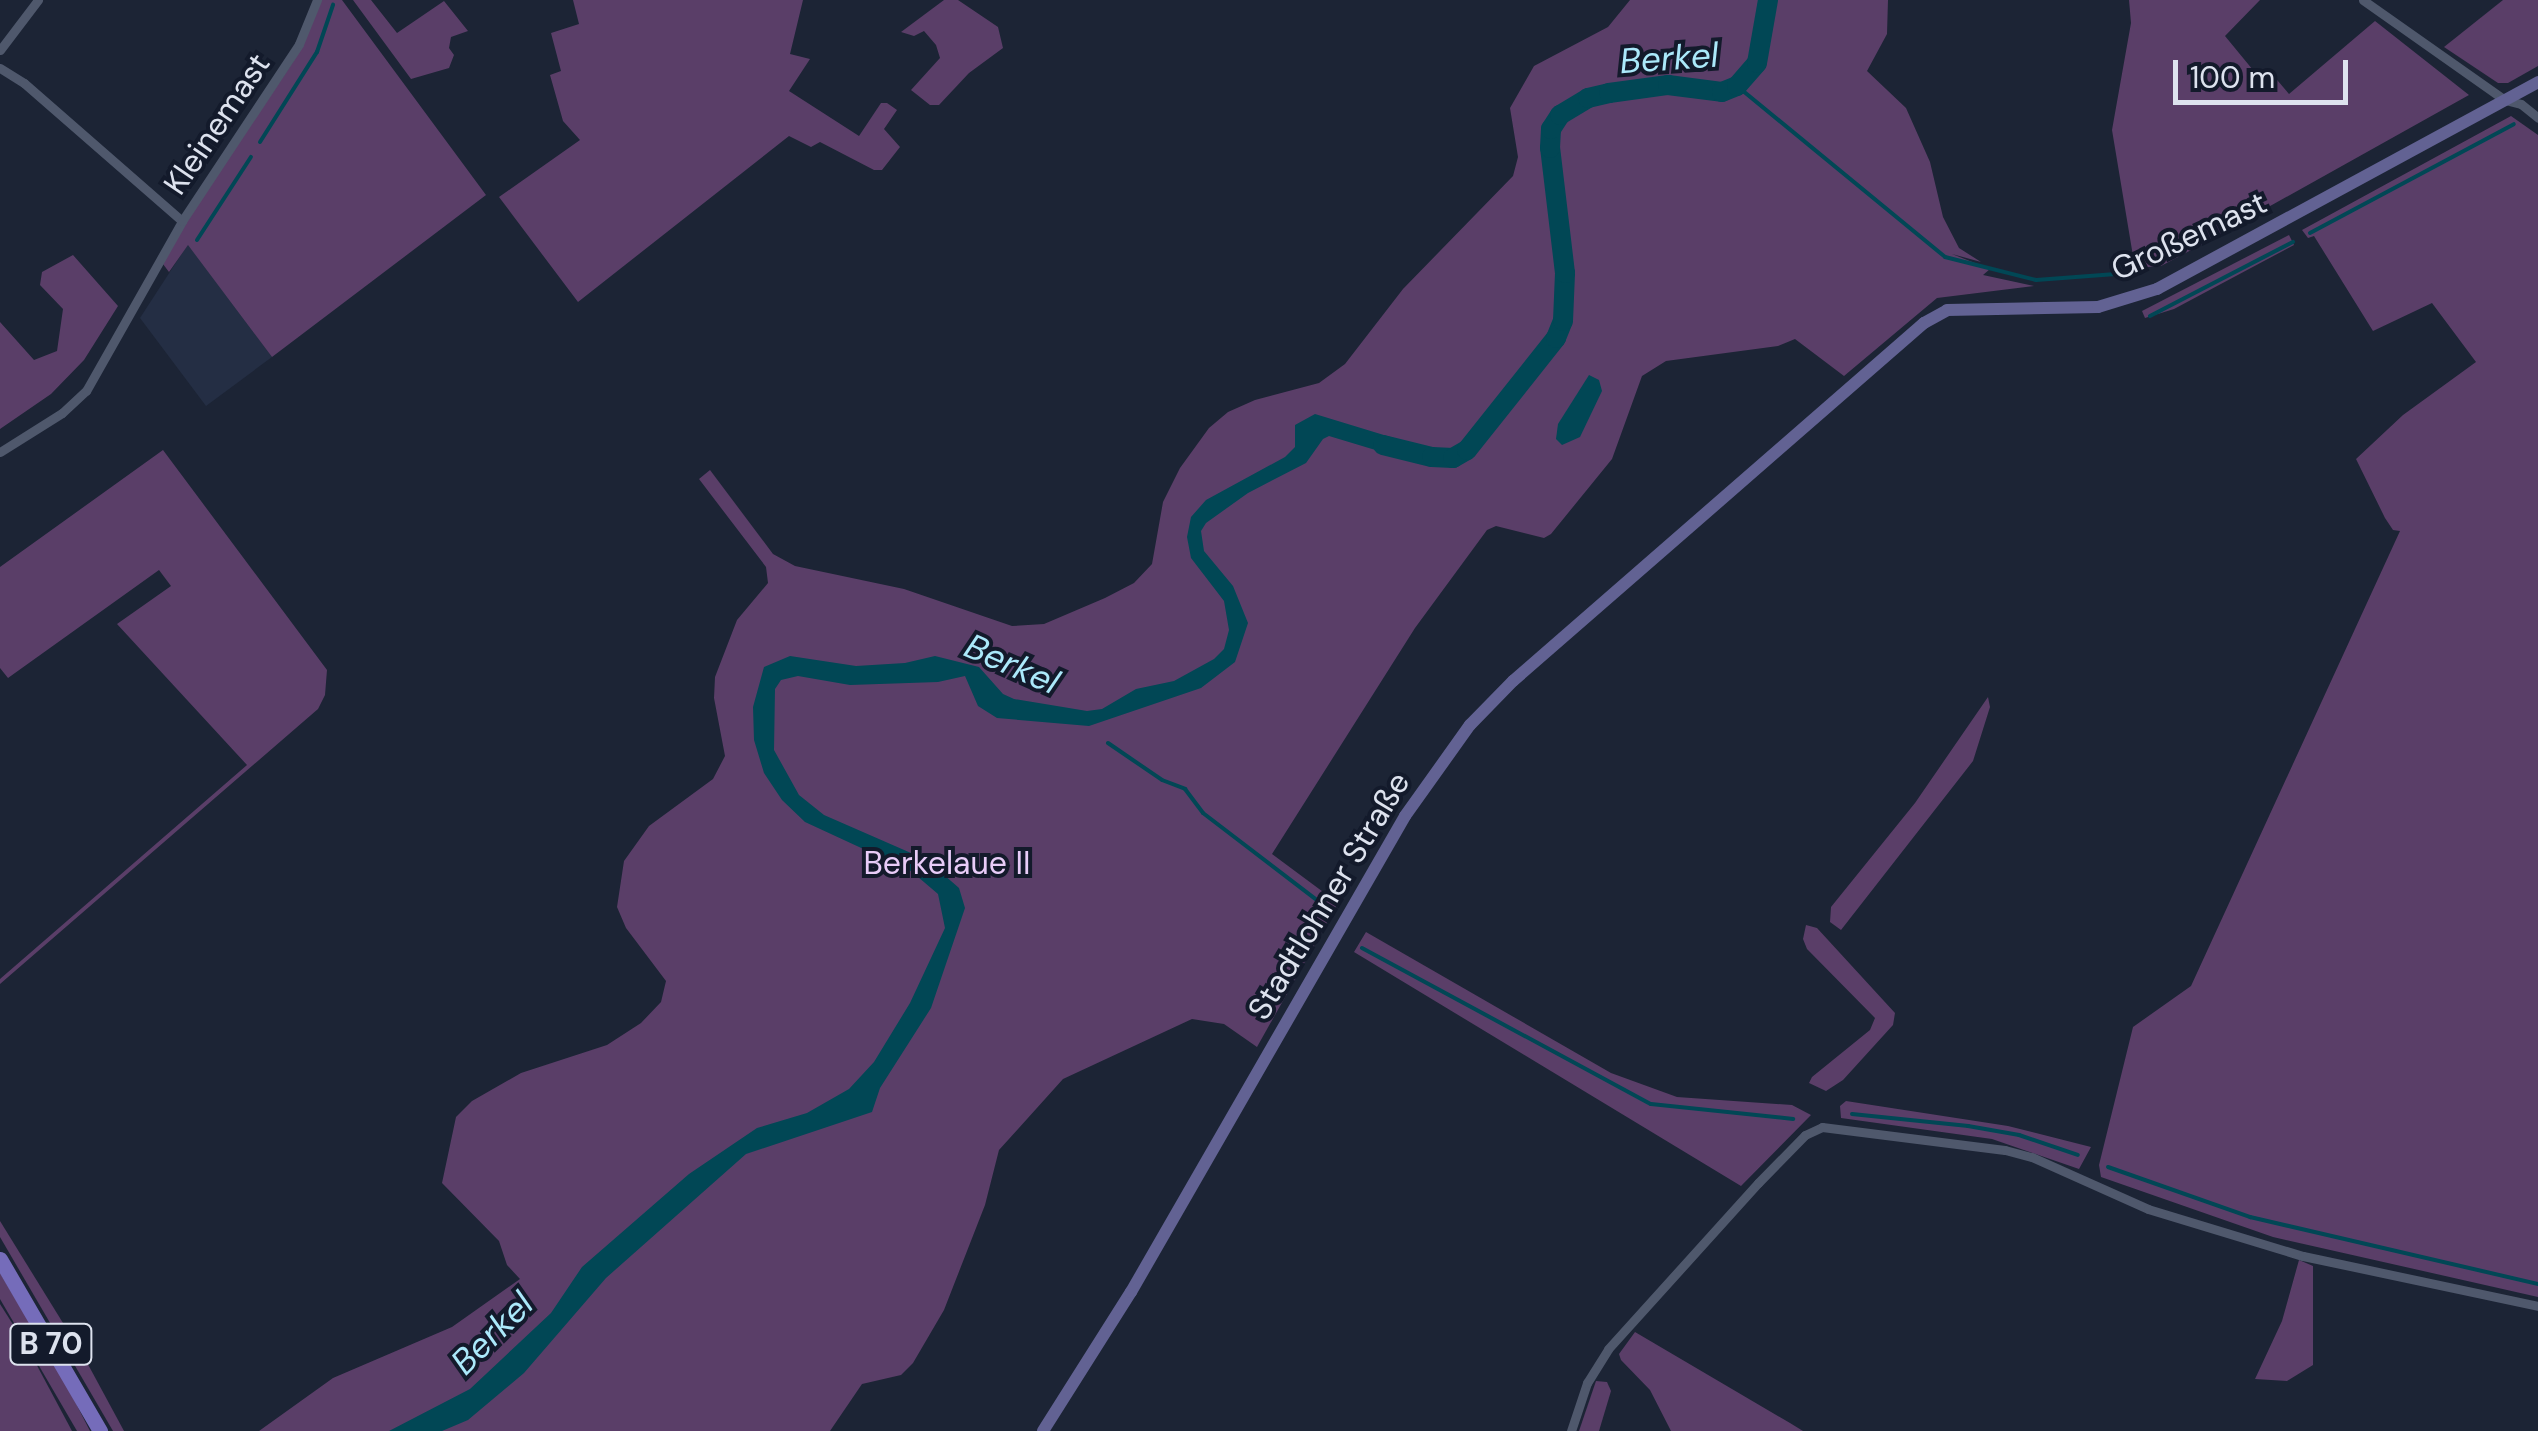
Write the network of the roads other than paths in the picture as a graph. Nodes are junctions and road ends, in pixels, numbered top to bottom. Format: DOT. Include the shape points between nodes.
graph roads {
  1 [pos="38,0"];
  2 [pos="317,0"];
  3 [pos="2364,0"];
  4 [pos="0,50"];
  5 [pos="0,68"];
  6 [pos="2538,82"];
  7 [pos="2504,100"];
  8 [pos="2538,118"];
  9 [pos="182,221"];
  10 [pos="1947,310"];
  11 [pos="0,452"];
  12 [pos="0,1259"];
  13 [pos="2538,1306"];
  14 [pos="100,1431"];
  15 [pos="1043,1431"];
  16 [pos="1572,1431"];
  1 -- 4 [label="street"];
  2 -- 9 [label="street, Kleinemast" via="299,44"];
  3 -- 7 [label="street"];
  5 -- 9 [label="street, Kleinemast"];
  6 -- 7 [label="street, Großemast"];
  7 -- 8 [label="street"];
  7 -- 10 [label="street, Großemast" via="2130,299 2059,309"];
  9 -- 11 [label="street, Kleinemast" via="86,391"];
  10 -- 15 [label="street, Stadtlohner Straße" via="1905,337 1513,680 1445,758"];
  12 -- 14 [label="main road, B 70"];
  13 -- 16 [label="street" via="2302,1256 2148,1209 2006,1150 1822,1127 1805,1135 1758,1182 1608,1348 1587,1383"];
}
